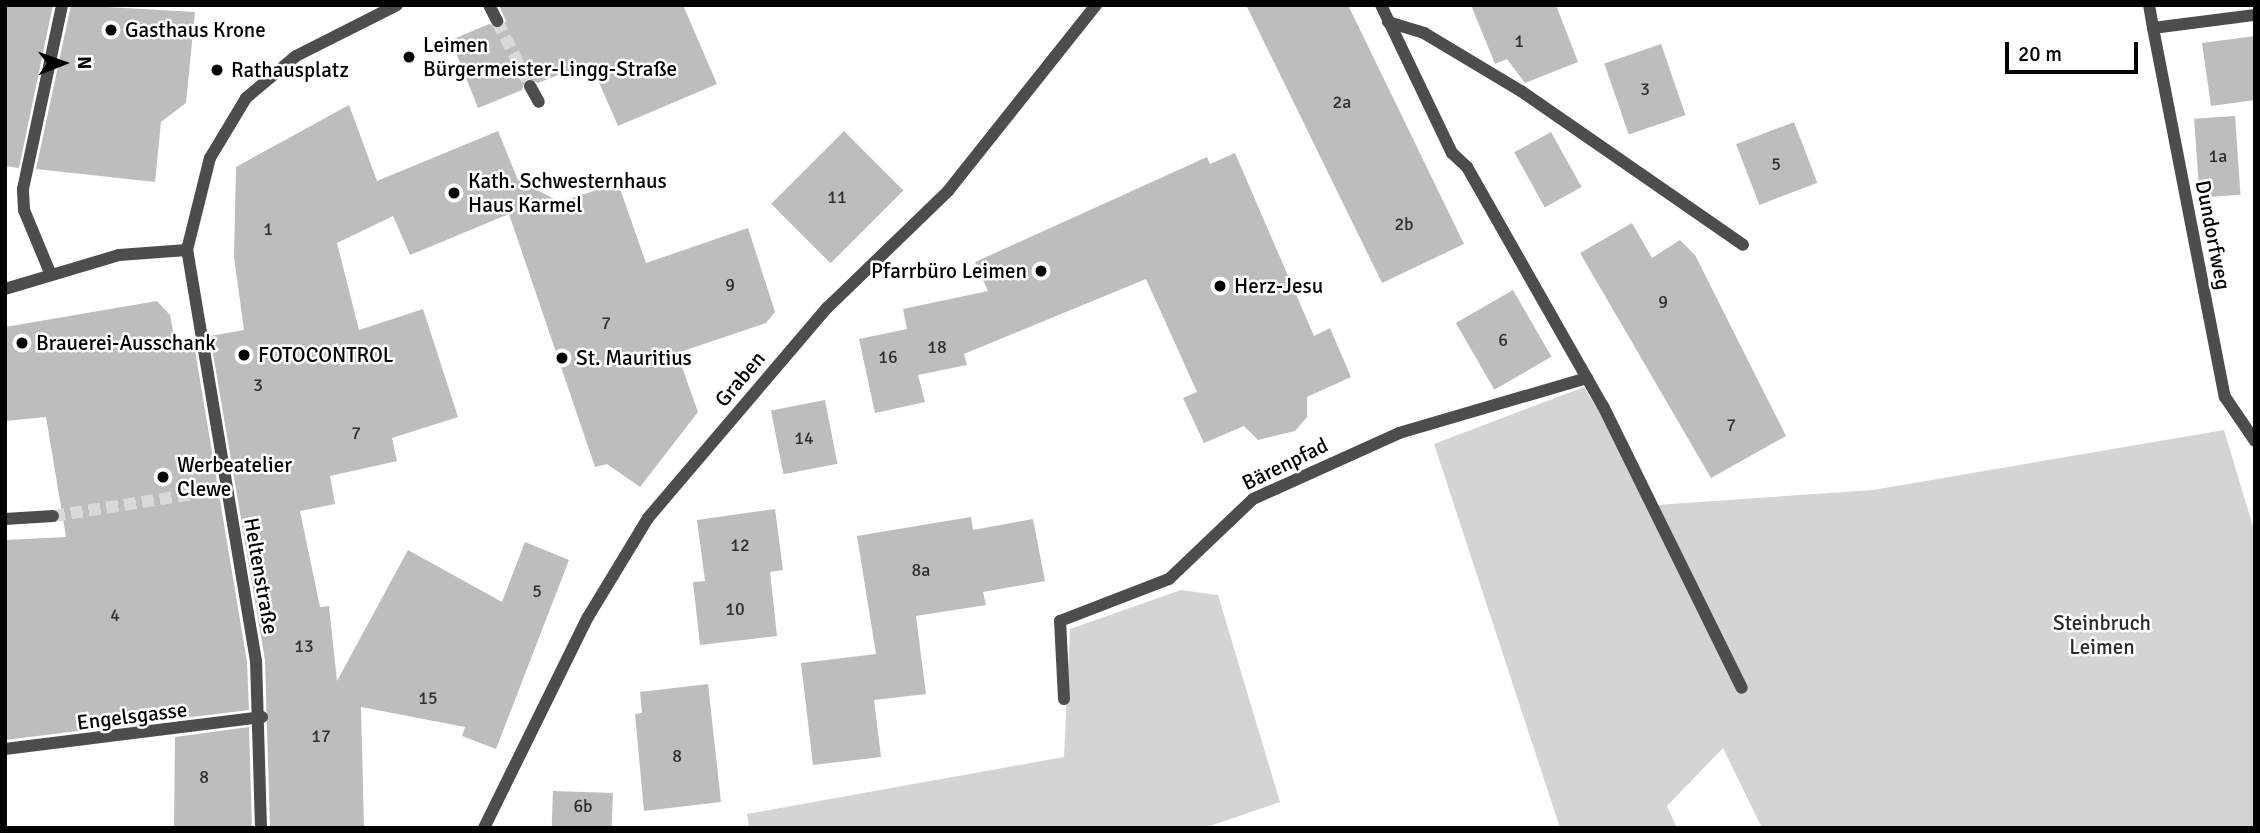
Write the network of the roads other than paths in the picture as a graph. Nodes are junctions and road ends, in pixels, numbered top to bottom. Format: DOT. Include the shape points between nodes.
graph roads {
  1 [pos="62,5"];
  2 [pos="397,5"];
  3 [pos="489,5"];
  4 [pos="1096,5"];
  5 [pos="1381,5"];
  6 [pos="2149,5"];
  7 [pos="2255,15"];
  8 [pos="497,21"];
  9 [pos="1388,22"];
  10 [pos="2153,28"];
  11 [pos="530,86"];
  12 [pos="539,102"];
  13 [pos="1743,245"];
  14 [pos="187,250"];
  15 [pos="51,275"];
  16 [pos="5,289"];
  17 [pos="1587,378"];
  18 [pos="2255,441"];
  19 [pos="53,516"];
  20 [pos="5,519"];
  21 [pos="1742,688"];
  22 [pos="1065,699"];
  23 [pos="262,717"];
  24 [pos="5,749"];
  25 [pos="261,828"];
  26 [pos="484,828"];
  1 -- 15 [label="street" via="23,189 24,210"];
  2 -- 14 [label="street" via="296,56 246,98 210,158"];
  3 -- 8 [label="street"];
  4 -- 26 [label="street, Graben" via="948,191 827,308 648,518 589,617"];
  5 -- 9 [label="street"];
  6 -- 10 [label="street, Dundorfweg"];
  7 -- 10 [label="street"];
  9 -- 13 [label="street" via="1424,33 1521,91"];
  9 -- 17 [label="street" via="1452,153 1467,167"];
  10 -- 18 [label="street, Dundorfweg" via="2225,397"];
  11 -- 12 [label="street"];
  14 -- 15 [label="street" via="119,254"];
  14 -- 23 [label="street, Heltenstraße"];
  15 -- 16 [label="street"];
  17 -- 21 [label="street"];
  17 -- 22 [label="street, Bärenpfad" via="1398,433 1253,499 1158,587 1060,621"];
  19 -- 20 [label="street"];
  23 -- 24 [label="street, Engelsgasse"];
  23 -- 25 [label="street, Heltenstraße"];
}
